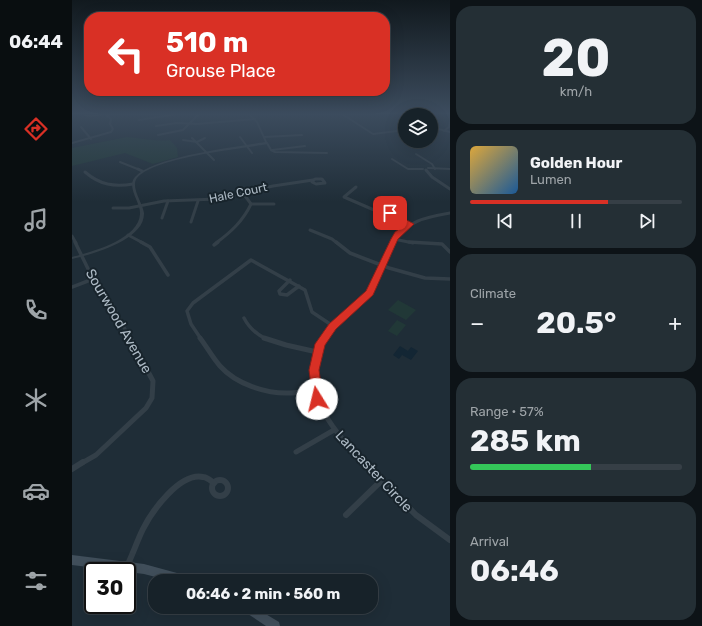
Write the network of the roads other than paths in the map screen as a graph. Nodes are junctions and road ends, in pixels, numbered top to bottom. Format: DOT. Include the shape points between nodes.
graph roads {
  1 [pos="198,143"];
  2 [pos="245,143"];
  3 [pos="266,143"];
  4 [pos="267,143"];
  5 [pos="247,146"];
  6 [pos="305,146"];
  7 [pos="271,150"];
  8 [pos="208,152"];
  9 [pos="327,153"];
  10 [pos="252,154"];
  11 [pos="416,154"];
  12 [pos="392,159"];
  13 [pos="214,160"];
  14 [pos="120,162"];
  15 [pos="425,169"];
  16 [pos="435,169"];
  17 [pos="450,169"];
  18 [pos="142,171"];
  19 [pos="85,172"];
  20 [pos="313,180"];
  21 [pos="133,184"];
  22 [pos="356,187"];
  23 [pos="450,189"];
  24 [pos="243,193"];
  25 [pos="168,201"];
  26 [pos="198,201"];
  27 [pos="251,204"];
  28 [pos="274,204"];
  29 [pos="140,205"];
  30 [pos="113,208"];
  31 [pos="380,211"];
  32 [pos="450,213"];
  33 [pos="162,218"];
  34 [pos="399,218"];
  35 [pos="191,222"];
  36 [pos="410,224"];
  37 [pos="310,230"];
  38 [pos="128,235"];
  39 [pos="72,236"];
  40 [pos="394,239"];
  41 [pos="214,245"];
  42 [pos="450,252"];
  43 [pos="82,256"];
  44 [pos="72,258"];
  45 [pos="383,265"];
  46 [pos="168,275"];
  47 [pos="93,279"];
  48 [pos="450,279"];
  49 [pos="290,280"];
  50 [pos="299,286"];
  51 [pos="72,287"];
  52 [pos="244,318"];
  53 [pos="333,326"];
  54 [pos="317,352"];
  55 [pos="315,389"];
  56 [pos="334,430"];
  57 [pos="296,452"];
  58 [pos="72,469"];
  59 [pos="381,481"];
  60 [pos="214,483"];
  61 [pos="346,515"];
  62 [pos="450,540"];
  63 [pos="72,560"];
  64 [pos="88,562"];
  65 [pos="129,562"];
  66 [pos="136,568"];
  67 [pos="162,574"];
  68 [pos="256,614"];
  69 [pos="275,626"];
  1 -- 8 [label="street"];
  2 -- 5 [label="street"];
  3 -- 5 [label="street"];
  4 -- 7 [label="street"];
  5 -- 8 [label="street"];
  5 -- 10 [label="street"];
  6 -- 7 [label="street"];
  7 -- 9 [label="street"];
  8 -- 13 [label="street"];
  8 -- 18 [label="street"];
  11 -- 16 [label="street" via="432,164"];
  12 -- 15 [label="street" via="408,169"];
  14 -- 18 [label="street"];
  15 -- 16 [label="street"];
  15 -- 23 [label="street"];
  16 -- 17 [label="street"];
  18 -- 21 [label="street"];
  19 -- 21 [label="street" via="96,182 106,185"];
  20 -- 24 [label="street, Hale Court"];
  21 -- 29 [label="street"];
  22 -- 31 [label="street" via="344,198"];
  24 -- 26 [label="street, Hale Court"];
  24 -- 27 [label="street"];
  25 -- 26 [label="street, Hale Court"];
  25 -- 29 [label="street, Hale Court"];
  25 -- 33 [label="street"];
  26 -- 35 [label="street"];
  27 -- 28 [label="street"];
  27 -- 41 [label="street" via="237,227"];
  29 -- 30 [label="street, Hale Court"];
  29 -- 38 [label="street" via="141,220 137,228"];
  31 -- 34 [label="street"];
  31 -- 34 [label="street" via="381,208 394,206 405,214"];
  32 -- 36 [label="street, Lancaster Circle"];
  34 -- 36 [label="street"];
  36 -- 40 [label="street, Lancaster Circle"];
  37 -- 45 [label="street" via="332,239 350,254"];
  38 -- 43 [label="street" via="108,247"];
  38 -- 46 [label="street" via="150,247"];
  39 -- 43 [label="street, Sourwood Avenue"];
  40 -- 42 [label="street" via="417,244 442,244"];
  40 -- 45 [label="street, Lancaster Circle"];
  43 -- 44 [label="street"];
  43 -- 47 [label="street, Sourwood Avenue"];
  45 -- 48 [label="street" via="425,278"];
  45 -- 53 [label="street, Lancaster Circle" via="368,295"];
  47 -- 51 [label="street"];
  47 -- 58 [label="street, Sourwood Avenue" via="116,310 153,381 154,388 146,408 96,455"];
  49 -- 50 [label="street"];
  49 -- 50 [label="street" via="278,291 280,294 287,296"];
  49 -- 55 [label="street" via="249,260 191,305 187,317 223,370 231,375 273,392 291,393"];
  50 -- 53 [label="street" via="308,295 312,312"];
  52 -- 54 [label="street" via="249,327 262,337"];
  53 -- 54 [label="street, Lancaster Circle" via="322,339"];
  54 -- 55 [label="street, Lancaster Circle" via="314,370"];
  55 -- 56 [label="street, Lancaster Circle" via="322,409"];
  56 -- 57 [label="street"];
  56 -- 59 [label="street, Lancaster Circle"];
  59 -- 61 [label="street"];
  59 -- 62 [label="street, Lancaster Circle" via="414,514"];
  60 -- 65 [label="street" via="206,477 199,476 189,478 174,488 146,524"];
  63 -- 64 [label="main road"];
  66 -- 67 [label="main road"];
  68 -- 69 [label="main road"];
}
